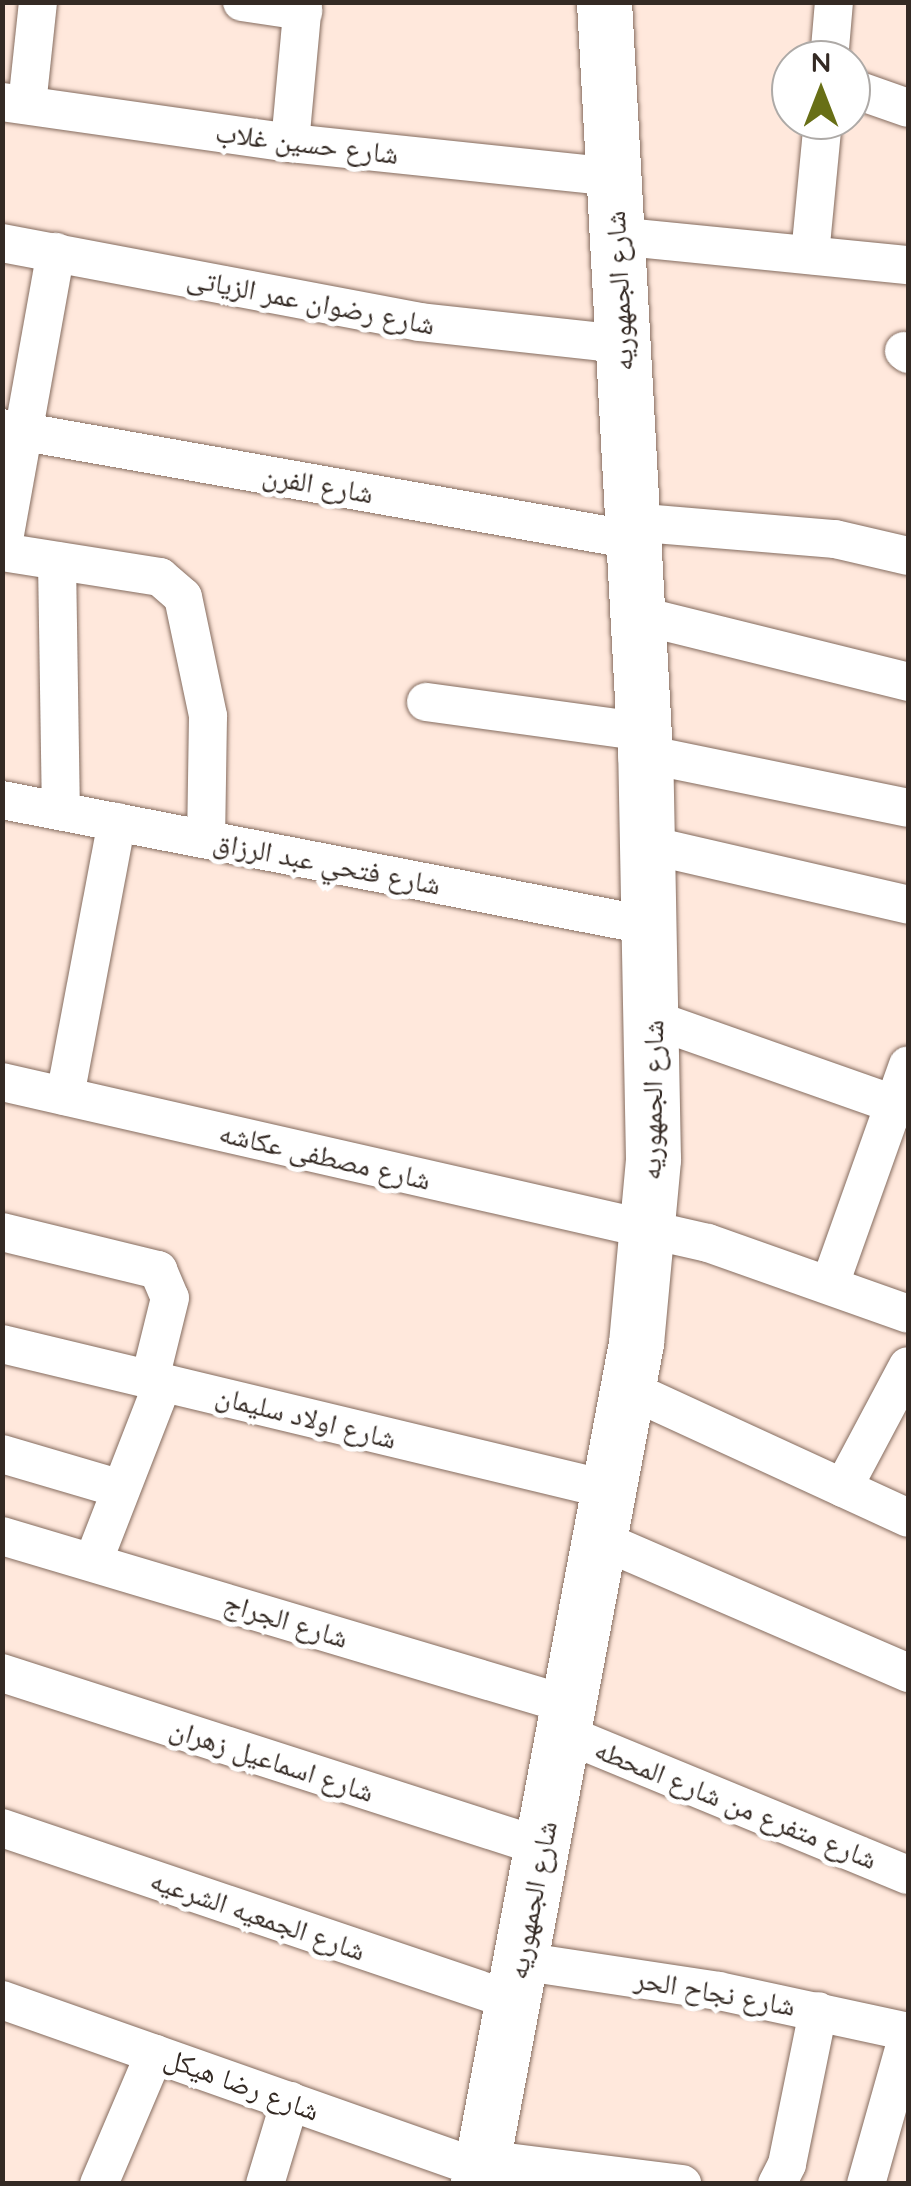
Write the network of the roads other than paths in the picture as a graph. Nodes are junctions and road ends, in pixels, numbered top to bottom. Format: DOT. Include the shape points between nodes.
graph roads {
  1 [pos="38,2"];
  2 [pos="242,2"];
  3 [pos="604,2"];
  4 [pos="834,2"];
  5 [pos="303,7"];
  6 [pos="831,40"];
  7 [pos="871,95"];
  8 [pos="908,108"];
  9 [pos="10,111"];
  10 [pos="821,140"];
  11 [pos="290,143"];
  12 [pos="613,178"];
  13 [pos="616,236"];
  14 [pos="2,243"];
  15 [pos="56,252"];
  16 [pos="810,254"];
  17 [pos="908,265"];
  18 [pos="622,344"];
  19 [pos="13,430"];
  20 [pos="632,532"];
  21 [pos="2,552"];
  22 [pos="908,556"];
  23 [pos="57,561"];
  24 [pos="638,615"];
  25 [pos="908,682"];
  26 [pos="426,702"];
  27 [pos="644,743"];
  28 [pos="2,800"];
  29 [pos="908,808"];
  30 [pos="61,811"];
  31 [pos="117,822"];
  32 [pos="206,839"];
  33 [pos="648,845"];
  34 [pos="908,905"];
  35 [pos="651,926"];
  36 [pos="655,1020"];
  37 [pos="908,1065"];
  38 [pos="2,1082"];
  39 [pos="65,1096"];
  40 [pos="902,1107"];
  41 [pos="648,1229"];
  42 [pos="2,1232"];
  43 [pos="830,1284"];
  44 [pos="908,1314"];
  45 [pos="2,1344"];
  46 [pos="908,1366"];
  47 [pos="156,1381"];
  48 [pos="628,1390"];
  49 [pos="2,1454"];
  50 [pos="843,1488"];
  51 [pos="121,1489"];
  52 [pos="605,1515"];
  53 [pos="908,1518"];
  54 [pos="2,1536"];
  55 [pos="93,1562"];
  56 [pos="908,1673"];
  57 [pos="2,1674"];
  58 [pos="566,1719"];
  59 [pos="2,1828"];
  60 [pos="542,1847"];
  61 [pos="908,1875"];
  62 [pos="517,1981"];
  63 [pos="2,2000"];
  64 [pos="818,2011"];
  65 [pos="908,2034"];
  66 [pos="155,2053"];
  67 [pos="290,2101"];
  68 [pos="480,2170"];
  69 [pos="99,2184"];
  70 [pos="265,2184"];
  71 [pos="682,2184"];
  72 [pos="778,2184"];
  73 [pos="866,2184"];
  1 -- 9 [label="street"];
  2 -- 5 [label="street"];
  3 -- 12 [label="main road, شارع الجمهوريه"];
  4 -- 6 [label="street"];
  5 -- 11 [label="street"];
  7 -- 8 [label="street"];
  9 -- 11 [label="street, شارع حسين غلاب"];
  10 -- 16 [label="street"];
  11 -- 12 [label="street, شارع حسين غلاب"];
  12 -- 13 [label="main road, شارع الجمهوريه"];
  13 -- 16 [label="street"];
  13 -- 18 [label="main road, شارع الجمهوريه"];
  14 -- 15 [label="street, شارع رضوان عمر الزياتى"];
  15 -- 18 [label="street, شارع رضوان عمر الزياتى" via="419,322"];
  15 -- 19 [label="street"];
  16 -- 17 [label="street"];
  18 -- 20 [label="main road, شارع الجمهوريه"];
  19 -- 20 [label="street, شارع الفرن"];
  19 -- 21 [label="street"];
  20 -- 22 [label="street, شارع الفرن" via="835,539"];
  20 -- 24 [label="main road, شارع الجمهوريه"];
  21 -- 23 [label="street"];
  23 -- 30 [label="street"];
  23 -- 32 [label="street" via="160,577 182,597 208,716"];
  24 -- 25 [label="street"];
  24 -- 27 [label="main road, شارع الجمهوريه"];
  26 -- 27 [label="street"];
  27 -- 29 [label="street"];
  27 -- 33 [label="main road, شارع الجمهوريه"];
  28 -- 30 [label="street, شارع فتحي عبد الرزاق"];
  30 -- 31 [label="street, شارع فتحي عبد الرزاق"];
  31 -- 32 [label="street, شارع فتحي عبد الرزاق"];
  31 -- 39 [label="street"];
  32 -- 35 [label="street, شارع فتحي عبد الرزاق"];
  33 -- 34 [label="street"];
  33 -- 35 [label="main road, شارع الجمهوريه"];
  35 -- 36 [label="main road, شارع الجمهوريه"];
  36 -- 40 [label="street"];
  36 -- 41 [label="main road, شارع الجمهوريه"];
  37 -- 40 [label="street"];
  38 -- 39 [label="street, شارع مصطفى عكاشه"];
  39 -- 41 [label="street, شارع مصطفى عكاشه"];
  40 -- 43 [label="street"];
  41 -- 43 [label="street, شارع مصطفى عكاشه"];
  41 -- 48 [label="main road, شارع الجمهوريه"];
  42 -- 47 [label="street" via="158,1270 170,1298"];
  43 -- 44 [label="street, شارع مصطفى عكاشه"];
  45 -- 47 [label="street, شارع اولاد سليمان"];
  46 -- 50 [label="street"];
  47 -- 51 [label="street"];
  47 -- 52 [label="street, شارع اولاد سليمان"];
  48 -- 50 [label="street"];
  48 -- 52 [label="main road, شارع الجمهوريه"];
  49 -- 51 [label="street"];
  50 -- 53 [label="street"];
  51 -- 55 [label="street"];
  52 -- 56 [label="street, شارع اولاد سليمان"];
  52 -- 58 [label="main road, شارع الجمهوريه"];
  54 -- 55 [label="street, شارع الجراج"];
  55 -- 58 [label="street, شارع الجراج"];
  57 -- 60 [label="street, شارع اسماعيل زهران"];
  58 -- 60 [label="main road, شارع الجمهوريه"];
  58 -- 61 [label="street, شارع متفرع من شارع المحطه"];
  59 -- 62 [label="street, شارع الجمعيه الشرعيه"];
  60 -- 62 [label="main road, شارع الجمهوريه"];
  62 -- 64 [label="street, شارع نجاح الحر"];
  62 -- 68 [label="main road, شارع الجمهوريه"];
  63 -- 66 [label="street, شارع رضا هيكل"];
  64 -- 65 [label="street, شارع نجاح الحر"];
  64 -- 72 [label="street"];
  65 -- 73 [label="street"];
  66 -- 67 [label="street, شارع رضا هيكل"];
  66 -- 69 [label="street"];
  67 -- 68 [label="street, شارع رضا هيكل"];
  67 -- 70 [label="street"];
  68 -- 71 [label="street, شارع رضا هيكل"];
}
